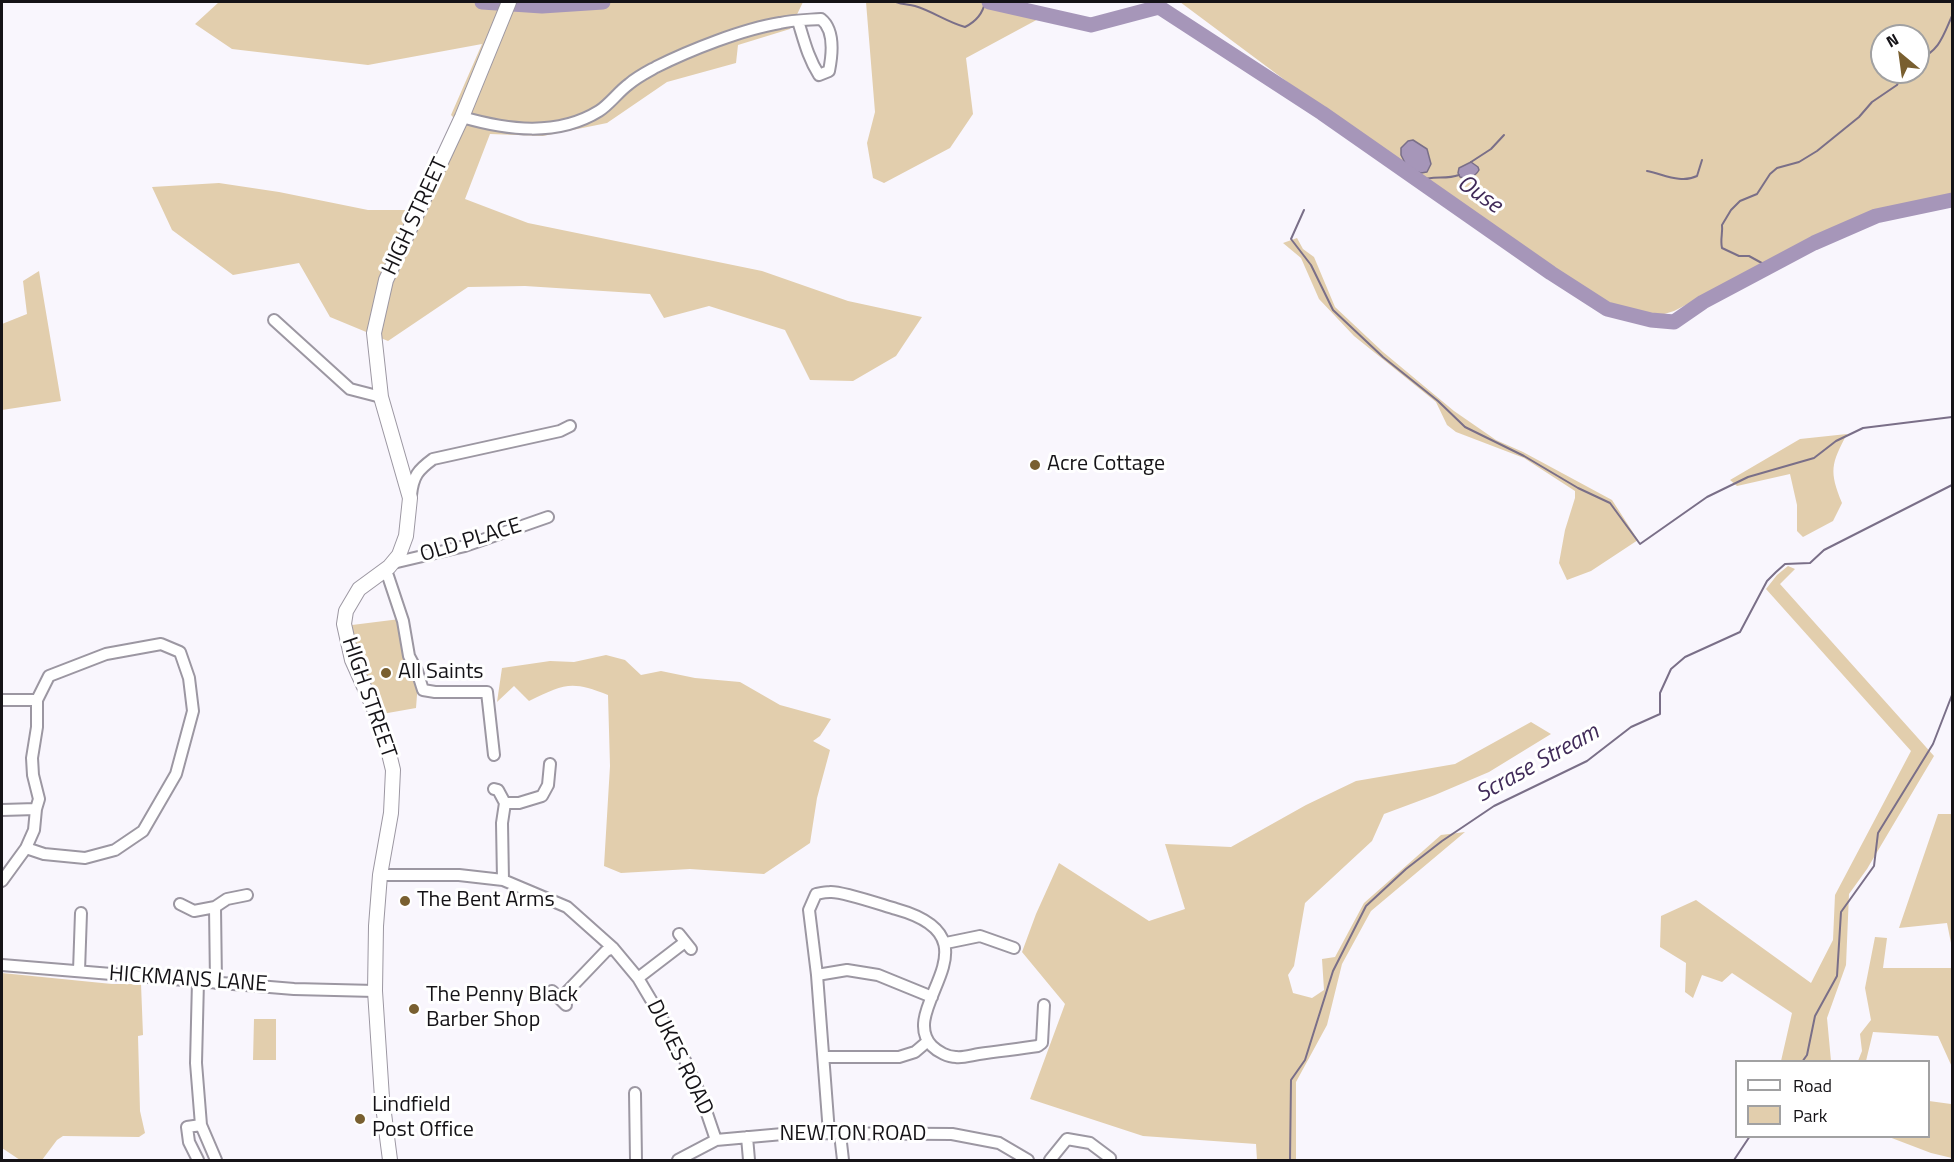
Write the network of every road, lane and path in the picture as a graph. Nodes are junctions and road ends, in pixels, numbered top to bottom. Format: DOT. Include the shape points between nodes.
graph roads {
  1 [pos="509,4"];
  2 [pos="798,21"];
  3 [pos="462,117"];
  4 [pos="274,320"];
  5 [pos="381,397"];
  6 [pos="570,426"];
  7 [pos="410,498"];
  8 [pos="548,517"];
  9 [pos="388,567"];
  10 [pos="2,700"];
  11 [pos="37,700"];
  12 [pos="494,755"];
  13 [pos="550,764"];
  14 [pos="494,789"];
  15 [pos="505,803"];
  16 [pos="36,809"];
  17 [pos="2,810"];
  18 [pos="26,848"];
  19 [pos="380,875"];
  20 [pos="503,880"];
  21 [pos="2,881"];
  22 [pos="247,896"];
  23 [pos="180,904"];
  24 [pos="215,907"];
  25 [pos="81,913"];
  26 [pos="685,942"];
  27 [pos="945,944"];
  28 [pos="608,947"];
  29 [pos="1014,948"];
  30 [pos="2,965"];
  31 [pos="79,971"];
  32 [pos="817,975"];
  33 [pos="638,978"];
  34 [pos="198,981"];
  35 [pos="216,983"];
  36 [pos="375,991"];
  37 [pos="932,997"];
  38 [pos="559,998"];
  39 [pos="1044,1005"];
  40 [pos="927,1041"];
  41 [pos="824,1057"];
  42 [pos="635,1093"];
  43 [pos="201,1125"];
  44 [pos="834,1134"];
  45 [pos="747,1137"];
  46 [pos="716,1140"];
  47 [pos="216,1160"];
  48 [pos="198,1161"];
  49 [pos="208,1161"];
  50 [pos="390,1161"];
  51 [pos="636,1161"];
  52 [pos="678,1161"];
  53 [pos="749,1161"];
  54 [pos="843,1161"];
  55 [pos="1028,1161"];
  56 [pos="1050,1161"];
  57 [pos="1109,1161"];
  1 -- 3 [label="main road, HIGH STREET"];
  2 -- 2 [label="street" via="821,19 827,24 831,39 829,71 819,75 814,68"];
  2 -- 3 [label="street" via="779,23 698,48 629,83 600,111 576,124 536,130 495,127"];
  3 -- 5 [label="main road, HIGH STREET" via="386,280 374,333"];
  4 -- 5 [label="street" via="350,389"];
  5 -- 7 [label="main road, HIGH STREET"];
  6 -- 7 [label="street" via="433,459 419,469"];
  7 -- 9 [label="main road, HIGH STREET" via="406,536 399,555"];
  8 -- 9 [label="street, OLD PLACE"];
  9 -- 12 [label="street" via="409,656 423,690 488,692"];
  9 -- 19 [label="main road, HIGH STREET" via="358,590 346,611 344,624 352,660 383,729 393,770 391,813"];
  10 -- 11 [label="street"];
  11 -- 16 [label="street" via="32,758 39,799"];
  11 -- 18 [label="street" via="49,676 106,654 160,644 180,652 189,678 193,711 176,774 143,831 115,850 85,858"];
  13 -- 15 [label="street" via="548,785 542,795"];
  14 -- 15 [label="street"];
  15 -- 20 [label="street"];
  16 -- 17 [label="street"];
  16 -- 18 [label="street" via="34,830"];
  18 -- 21 [label="street"];
  19 -- 20 [label="street, DUKES ROAD" via="459,875"];
  19 -- 36 [label="main road, HIGH STREET"];
  20 -- 28 [label="street, DUKES ROAD" via="567,907"];
  22 -- 24 [label="street" via="227,899"];
  23 -- 24 [label="street" via="194,911"];
  24 -- 35 [label="street"];
  25 -- 31 [label="street"];
  26 -- 33 [label="street, DUKES ROAD"];
  27 -- 29 [label="street" via="980,936"];
  27 -- 32 [label="street" via="940,932 911,913 831,891 816,894 809,910"];
  27 -- 37 [label="street"];
  28 -- 33 [label="street, DUKES ROAD"];
  28 -- 38 [label="street"];
  30 -- 31 [label="street, HICKMANS LANE"];
  31 -- 34 [label="street, HICKMANS LANE"];
  32 -- 37 [label="street" via="847,970 878,975"];
  32 -- 41 [label="street"];
  33 -- 46 [label="street, DUKES ROAD" via="679,1047"];
  34 -- 35 [label="street, HICKMANS LANE"];
  34 -- 43 [label="street" via="196,1063"];
  35 -- 36 [label="street, HICKMANS LANE"];
  36 -- 50 [label="main road, HIGH STREET"];
  37 -- 40 [label="street" via="924,1030"];
  39 -- 40 [label="street" via="1042,1043 1038,1046 956,1058 938,1052"];
  40 -- 41 [label="street" via="915,1052 899,1058"];
  41 -- 44 [label="street"];
  42 -- 51 [label="street"];
  43 -- 47 [label="street"];
  43 -- 48 [label="street" via="187,1127"];
  44 -- 45 [label="street, NEWTON ROAD"];
  44 -- 54 [label="street"];
  44 -- 55 [label="street, NEWTON ROAD" via="952,1134 999,1143"];
  45 -- 46 [label="street, NEWTON ROAD"];
  45 -- 53 [label="street"];
  46 -- 52 [label="street, NEWTON ROAD"];
  47 -- 49 [label="street"];
  56 -- 57 [label="street" via="1067,1139 1090,1143"];
}
